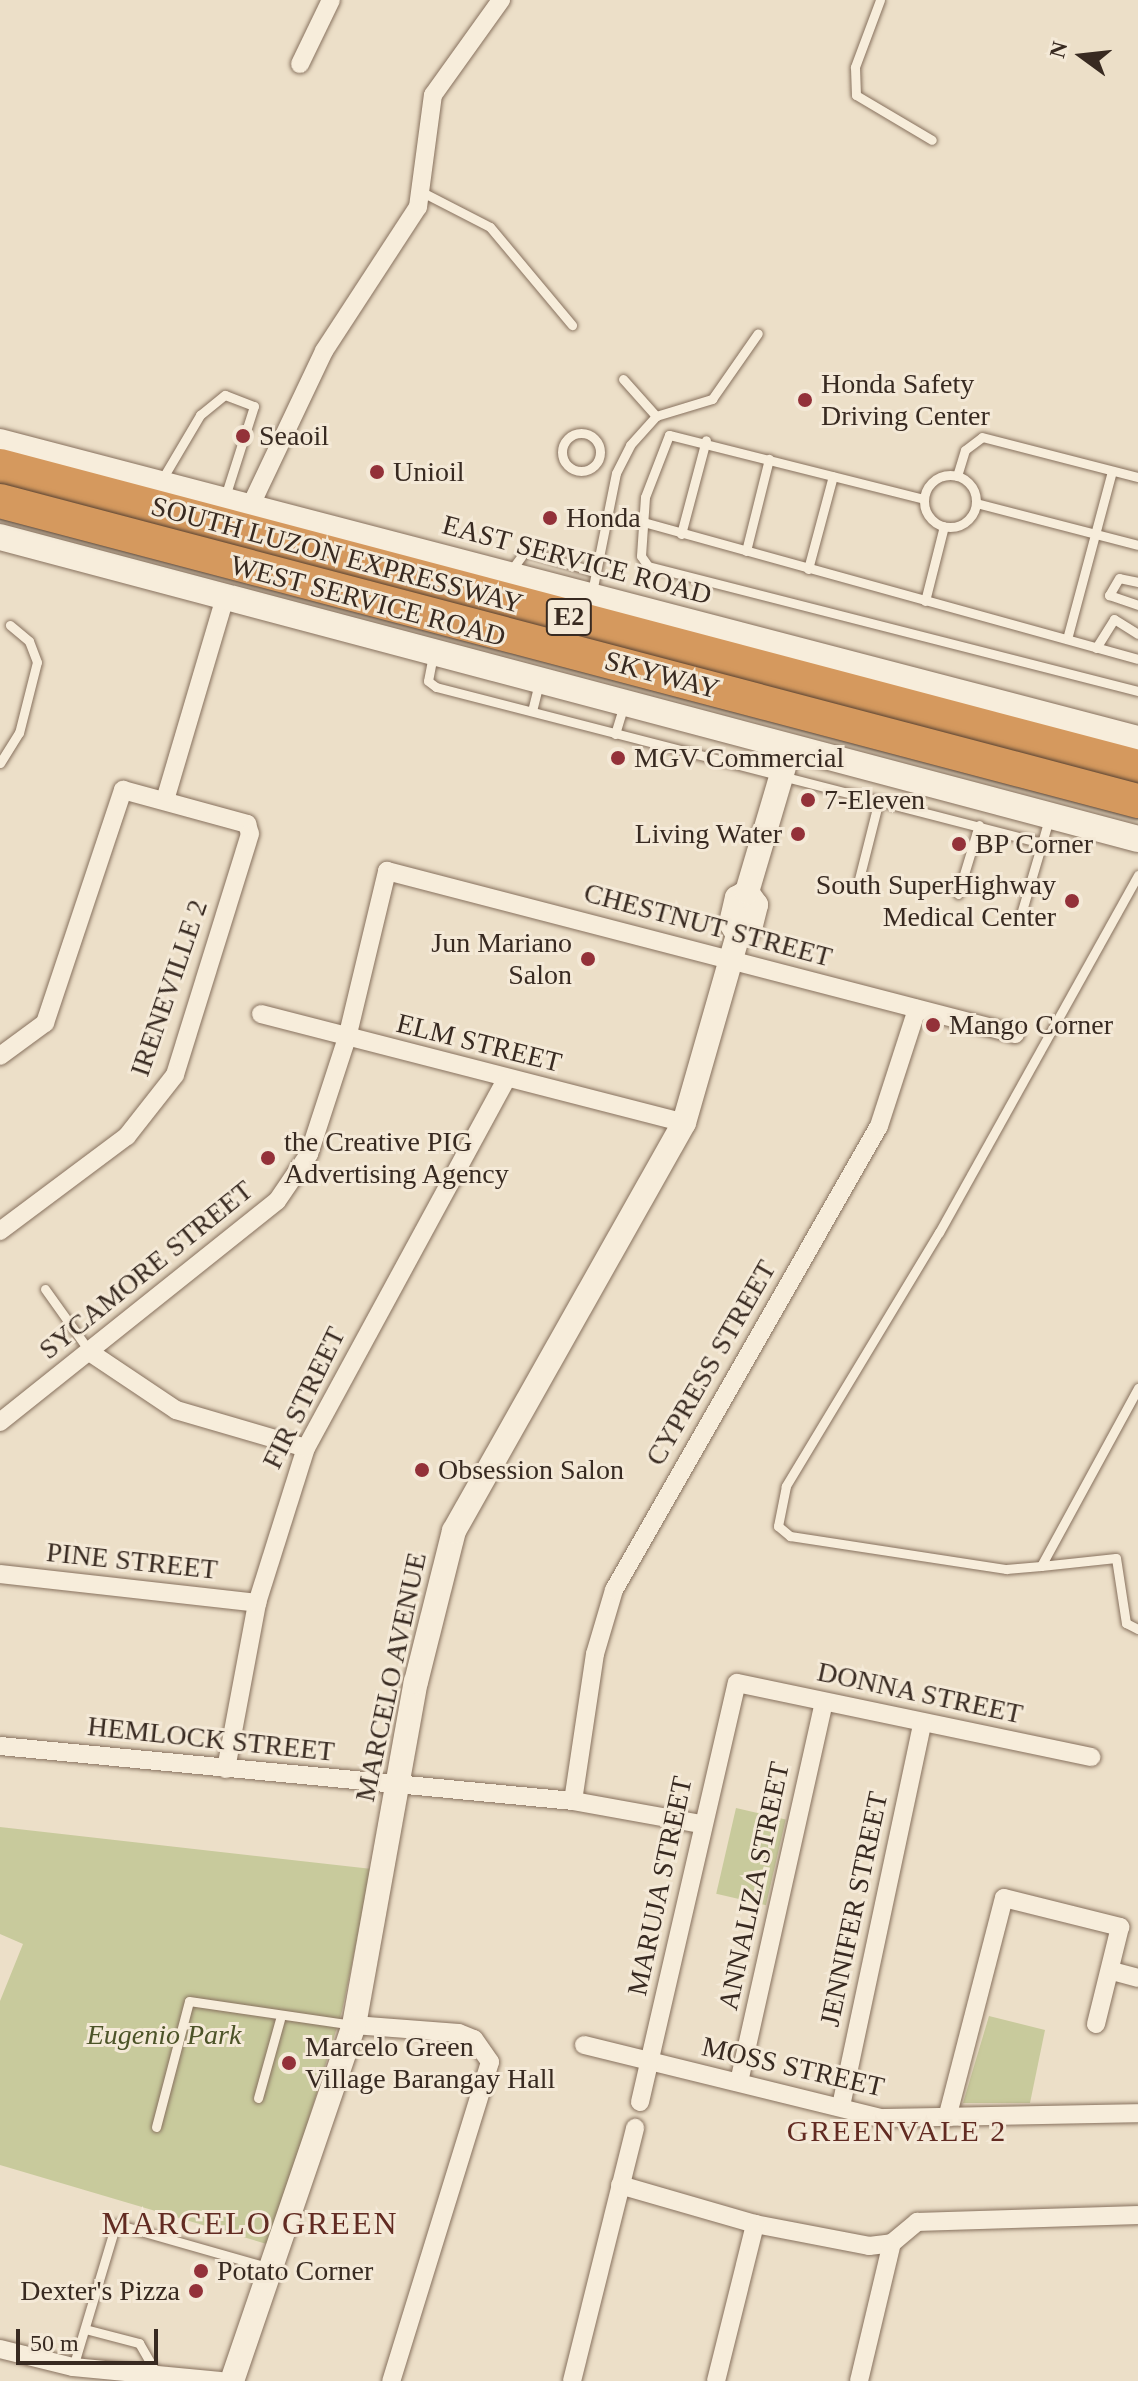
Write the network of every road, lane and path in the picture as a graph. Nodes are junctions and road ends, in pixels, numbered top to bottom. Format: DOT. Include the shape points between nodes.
graph roads {
  1 [pos="331,0"];
  2 [pos="501,0"];
  3 [pos="880,0"];
  4 [pos="300,64"];
  5 [pos="932,140"];
  6 [pos="422,192"];
  7 [pos="572,325"];
  8 [pos="758,333"];
  9 [pos="623,379"];
  10 [pos="656,416"];
  11 [pos="706,440"];
  12 [pos="0,442"];
  13 [pos="769,459"];
  14 [pos="596,464"];
  15 [pos="0,466"];
  16 [pos="1112,471"];
  17 [pos="616,473"];
  18 [pos="833,476"];
  19 [pos="957,476"];
  20 [pos="1138,477"];
  21 [pos="0,479"];
  22 [pos="160,485"];
  23 [pos="924,499"];
  24 [pos="224,500"];
  25 [pos="0,501"];
  26 [pos="976,503"];
  27 [pos="250,507"];
  28 [pos="0,516"];
  29 [pos="647,523"];
  30 [pos="944,526"];
  31 [pos="681,534"];
  32 [pos="1096,534"];
  33 [pos="0,537"];
  34 [pos="1138,545"];
  35 [pos="746,551"];
  36 [pos="808,569"];
  37 [pos="1138,582"];
  38 [pos="593,584"];
  39 [pos="225,597"];
  40 [pos="925,601"];
  41 [pos="1138,605"];
  42 [pos="10,625"];
  43 [pos="1138,634"];
  44 [pos="1067,639"];
  45 [pos="1096,648"];
  46 [pos="434,651"];
  47 [pos="1138,659"];
  48 [pos="540,679"];
  49 [pos="800,679"];
  50 [pos="1138,691"];
  51 [pos="624,701"];
  52 [pos="532,711"];
  53 [pos="615,734"];
  54 [pos="789,735"];
  55 [pos="1138,739"];
  56 [pos="0,763"];
  57 [pos="1138,767"];
  58 [pos="782,776"];
  59 [pos="1138,778"];
  60 [pos="165,800"];
  61 [pos="879,800"];
  62 [pos="1138,801"];
  63 [pos="1050,815"];
  64 [pos="1138,816"];
  65 [pos="979,825"];
  66 [pos="1138,839"];
  67 [pos="1042,843"];
  68 [pos="387,871"];
  69 [pos="1138,875"];
  70 [pos="859,879"];
  71 [pos="958,894"];
  72 [pos="1021,914"];
  73 [pos="731,962"];
  74 [pos="917,1009"];
  75 [pos="261,1014"];
  76 [pos="1015,1034"];
  77 [pos="347,1038"];
  78 [pos="0,1056"];
  79 [pos="506,1080"];
  80 [pos="684,1123"];
  81 [pos="0,1231"];
  82 [pos="45,1289"];
  83 [pos="91,1353"];
  84 [pos="1138,1388"];
  85 [pos="0,1422"];
  86 [pos="306,1448"];
  87 [pos="1041,1566"];
  88 [pos="0,1574"];
  89 [pos="257,1603"];
  90 [pos="1138,1629"];
  91 [pos="737,1683"];
  92 [pos="824,1702"];
  93 [pos="922,1724"];
  94 [pos="0,1746"];
  95 [pos="1091,1757"];
  96 [pos="226,1769"];
  97 [pos="398,1785"];
  98 [pos="573,1801"];
  99 [pos="701,1824"];
  100 [pos="1112,1971"];
  101 [pos="1138,1978"];
  102 [pos="280,2019"];
  103 [pos="1096,2024"];
  104 [pos="354,2025"];
  105 [pos="584,2045"];
  106 [pos="650,2064"];
  107 [pos="739,2082"];
  108 [pos="258,2098"];
  109 [pos="640,2102"];
  110 [pos="841,2106"];
  111 [pos="1138,2113"];
  112 [pos="947,2118"];
  113 [pos="156,2127"];
  114 [pos="635,2128"];
  115 [pos="620,2185"];
  116 [pos="1138,2215"];
  117 [pos="755,2224"];
  118 [pos="892,2243"];
  119 [pos="276,2270"];
  120 [pos="85,2329"];
  121 [pos="0,2349"];
  122 [pos="71,2374"];
  123 [pos="157,2374"];
  124 [pos="220,2381"];
  125 [pos="232,2381"];
  126 [pos="391,2381"];
  127 [pos="572,2381"];
  128 [pos="716,2381"];
  129 [pos="859,2381"];
  1 -- 4 [label="street"];
  2 -- 6 [label="street" via="433,95"];
  3 -- 5 [label="lane" via="855,67 856,95"];
  6 -- 7 [label="lane" via="490,227"];
  6 -- 27 [label="street" via="324,351"];
  8 -- 10 [label="lane" via="712,399"];
  9 -- 10 [label="lane"];
  10 -- 17 [label="lane"];
  11 -- 13 [label="lane"];
  11 -- 29 [label="lane" via="664,439 645,497"];
  11 -- 31 [label="lane"];
  12 -- 22 [label="main road, EAST SERVICE ROAD"];
  13 -- 18 [label="lane"];
  13 -- 35 [label="lane"];
  14 -- 14 [label="lane" via="581,472 567,467 561,456 570,435 595,436"];
  14 -- 17 [label="lane"];
  15 -- 49 [label="highway, SOUTH LUZON EXPRESSWAY / E2"];
  16 -- 19 [label="lane" via="982,437 965,450"];
  16 -- 20 [label="lane"];
  16 -- 32 [label="lane"];
  17 -- 38 [label="lane"];
  18 -- 23 [label="lane"];
  18 -- 36 [label="lane"];
  19 -- 23 [label="lane" via="939,478"];
  19 -- 26 [label="lane" via="971,486"];
  21 -- 59 [label="highway, SKYWAY / E2"];
  22 -- 24 [label="main road, EAST SERVICE ROAD"];
  22 -- 24 [label="lane" via="200,415 225,395 250,402 254,415"];
  23 -- 30 [label="lane" via="931,519"];
  24 -- 27 [label="main road, EAST SERVICE ROAD"];
  25 -- 62 [label="highway, SKYWAY / E2, bridge"];
  26 -- 30 [label="lane" via="962,524"];
  26 -- 32 [label="lane"];
  27 -- 38 [label="main road, EAST SERVICE ROAD" via="509,575"];
  28 -- 54 [label="highway, SOUTH LUZON EXPRESSWAY / E2"];
  29 -- 31 [label="lane"];
  29 -- 50 [label="lane" via="641,556 648,566"];
  30 -- 40 [label="lane"];
  31 -- 35 [label="lane"];
  32 -- 34 [label="lane"];
  32 -- 44 [label="lane"];
  33 -- 39 [label="main road, WEST SERVICE ROAD"];
  35 -- 36 [label="lane"];
  36 -- 40 [label="lane"];
  37 -- 41 [label="lane" via="1119,578 1109,595"];
  38 -- 55 [label="main road, EAST SERVICE ROAD"];
  39 -- 46 [label="main road, WEST SERVICE ROAD"];
  39 -- 60 [label="street"];
  40 -- 44 [label="lane"];
  42 -- 56 [label="lane" via="33,647 37,670 19,733"];
  43 -- 45 [label="lane" via="1114,619"];
  44 -- 45 [label="lane"];
  45 -- 47 [label="lane"];
  46 -- 48 [label="main road, WEST SERVICE ROAD"];
  46 -- 52 [label="lane" via="429,685"];
  48 -- 51 [label="main road, WEST SERVICE ROAD"];
  48 -- 52 [label="lane"];
  49 -- 54 [label="lane"];
  49 -- 57 [label="highway, SOUTH LUZON EXPRESSWAY / E2"];
  51 -- 53 [label="lane"];
  51 -- 54 [label="main road, WEST SERVICE ROAD"];
  52 -- 53 [label="lane"];
  53 -- 58 [label="lane"];
  54 -- 58 [label="street, MARCELO AVENUE"];
  54 -- 63 [label="main road, WEST SERVICE ROAD"];
  54 -- 64 [label="highway, SOUTH LUZON EXPRESSWAY / E2"];
  58 -- 61 [label="lane"];
  58 -- 73 [label="street, MARCELO AVENUE" via="747,892 737,898 731,923 738,935"];
  60 -- 78 [label="street, IRENEVILLE 2" via="131,786 121,795 45,1023"];
  60 -- 81 [label="street, IRENEVILLE 2" via="251,829 175,1075 127,1136"];
  61 -- 65 [label="lane"];
  61 -- 70 [label="lane"];
  63 -- 66 [label="main road, WEST SERVICE ROAD"];
  63 -- 67 [label="lane"];
  65 -- 67 [label="lane"];
  65 -- 71 [label="lane"];
  67 -- 72 [label="lane"];
  68 -- 73 [label="street, CHESTNUT STREET"];
  68 -- 77 [label="street, SYCAMORE STREET"];
  69 -- 87 [label="lane" via="776,1511 790,1536 1006,1569"];
  73 -- 74 [label="street, CHESTNUT STREET"];
  73 -- 80 [label="street, MARCELO AVENUE"];
  74 -- 76 [label="street, CHESTNUT STREET"];
  74 -- 98 [label="street, CYPRESS STREET" via="879,1126 614,1590 595,1654"];
  75 -- 77 [label="street, ELM STREET"];
  77 -- 79 [label="street, ELM STREET"];
  77 -- 83 [label="street, SYCAMORE STREET" via="309,1154 277,1201"];
  79 -- 80 [label="street, ELM STREET"];
  79 -- 86 [label="street, FIR STREET"];
  80 -- 97 [label="street, MARCELO AVENUE" via="454,1531 433,1599"];
  82 -- 83 [label="lane"];
  83 -- 85 [label="street, SYCAMORE STREET"];
  83 -- 86 [label="street" via="176,1410"];
  84 -- 87 [label="lane"];
  86 -- 89 [label="street, FIR STREET"];
  87 -- 90 [label="lane" via="1116,1558 1126,1623"];
  88 -- 89 [label="street, PINE STREET"];
  89 -- 96 [label="street, FIR STREET"];
  91 -- 92 [label="street, DONNA STREET"];
  91 -- 99 [label="street, MARUJA STREET"];
  92 -- 93 [label="street, DONNA STREET"];
  92 -- 107 [label="street, ANNALIZA STREET"];
  93 -- 95 [label="street, DONNA STREET"];
  93 -- 110 [label="street, JENNIFER STREET"];
  94 -- 96 [label="street, HEMLOCK STREET"];
  96 -- 97 [label="street, HEMLOCK STREET"];
  97 -- 98 [label="street, HEMLOCK STREET"];
  97 -- 104 [label="street, MARCELO AVENUE"];
  98 -- 99 [label="street, HEMLOCK STREET"];
  99 -- 106 [label="street, MARUJA STREET"];
  100 -- 101 [label="street"];
  100 -- 103 [label="street"];
  100 -- 112 [label="street" via="1118,1926 1001,1901"];
  102 -- 104 [label="lane"];
  102 -- 108 [label="lane"];
  102 -- 113 [label="lane" via="189,2001"];
  104 -- 119 [label="street, MARCELO AVENUE"];
  104 -- 126 [label="street" via="459,2033 474,2039 490,2062"];
  105 -- 106 [label="street, MOSS STREET"];
  106 -- 107 [label="street, MOSS STREET"];
  106 -- 109 [label="street, MARUJA STREET"];
  107 -- 110 [label="street, MOSS STREET"];
  110 -- 112 [label="street, MOSS STREET" via="882,2118"];
  111 -- 112 [label="street, MOSS STREET"];
  114 -- 115 [label="street"];
  115 -- 117 [label="street"];
  115 -- 127 [label="street"];
  116 -- 118 [label="street" via="917,2222"];
  117 -- 118 [label="street" via="841,2243"];
  117 -- 128 [label="street"];
  118 -- 129 [label="street"];
  119 -- 120 [label="lane" via="116,2224"];
  119 -- 125 [label="street, MARCELO AVENUE"];
  120 -- 122 [label="lane"];
  120 -- 123 [label="lane" via="139,2343"];
  121 -- 122 [label="street"];
  122 -- 123 [label="street"];
  123 -- 124 [label="street"];
}
